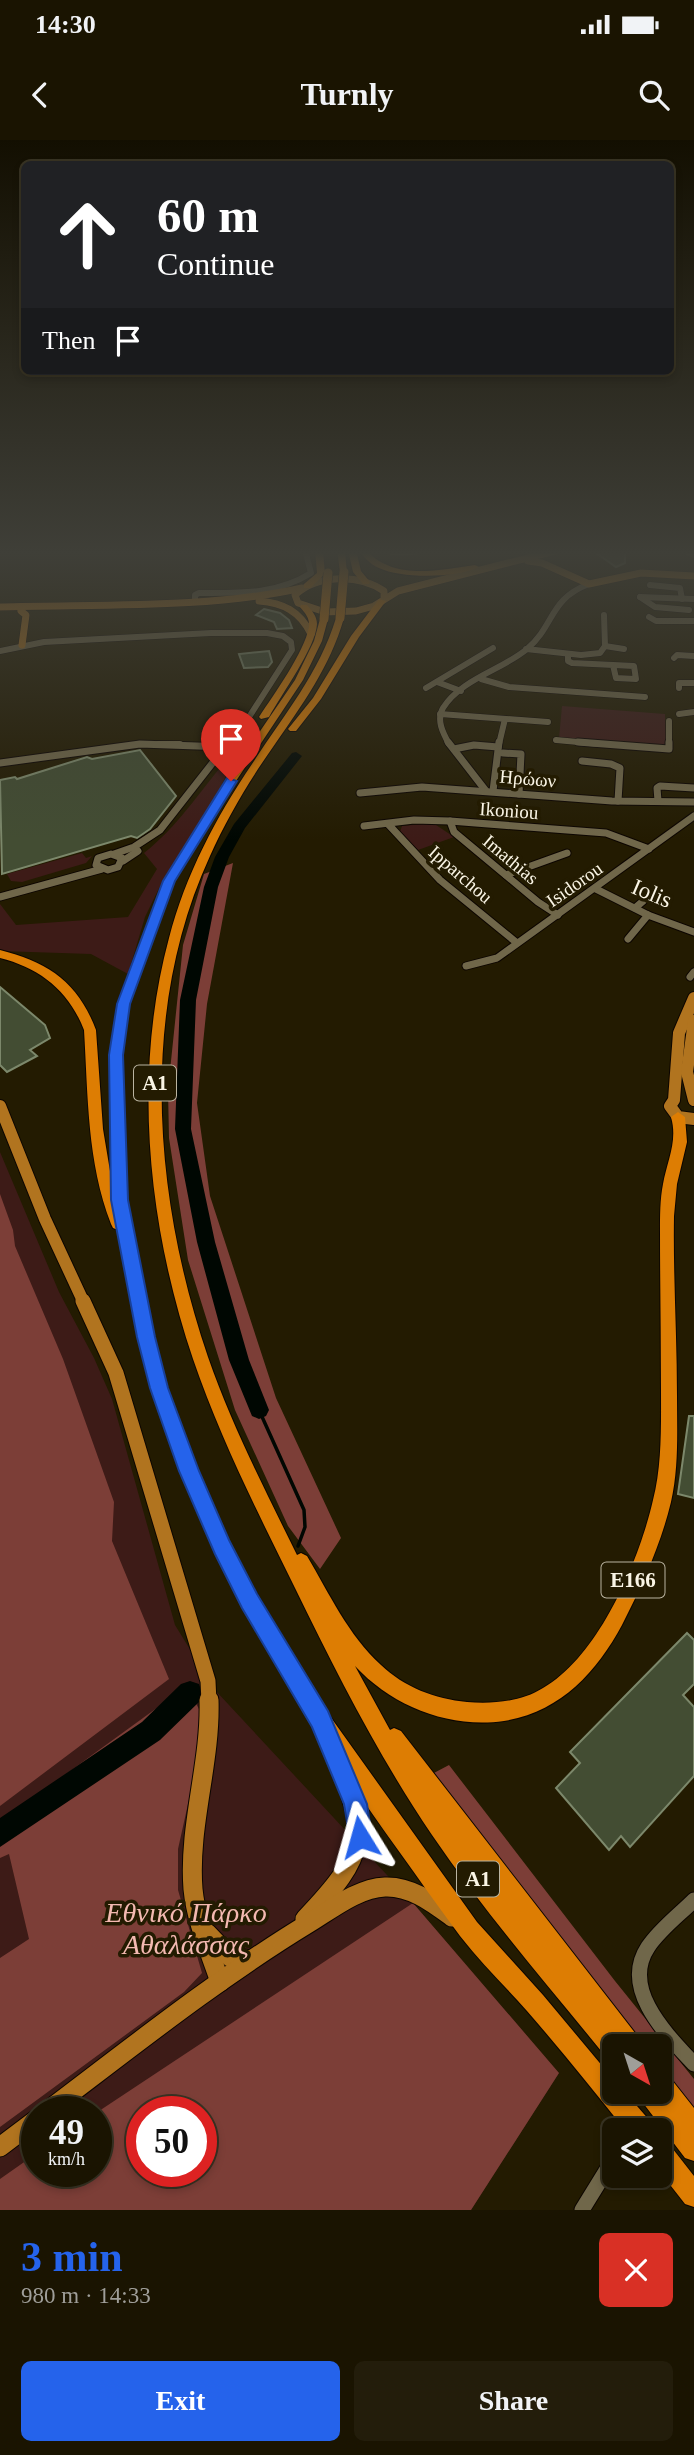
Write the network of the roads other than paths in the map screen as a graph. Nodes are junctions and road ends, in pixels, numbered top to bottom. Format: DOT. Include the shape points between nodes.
graph roads {
  1 [pos="605,646"];
  2 [pos="292,647"];
  3 [pos="304,647"];
  4 [pos="315,647"];
  5 [pos="332,647"];
  6 [pos="348,647"];
  7 [pos="528,647"];
  8 [pos="609,647"];
  9 [pos="493,648"];
  10 [pos="526,649"];
  11 [pos="624,649"];
  12 [pos="568,655"];
  13 [pos="694,656"];
  14 [pos="674,658"];
  15 [pos="613,668"];
  16 [pos="481,678"];
  17 [pos="437,682"];
  18 [pos="694,683"];
  19 [pos="426,688"];
  20 [pos="678,688"];
  21 [pos="461,691"];
  22 [pos="645,697"];
  23 [pos="694,712"];
  24 [pos="440,714"];
  25 [pos="679,714"];
  26 [pos="505,719"];
  27 [pos="669,721"];
  28 [pos="548,722"];
  29 [pos="475,735"];
  30 [pos="556,740"];
  31 [pos="474,745"];
  32 [pos="226,747"];
  33 [pos="454,749"];
  34 [pos="500,750"];
  35 [pos="582,761"];
  36 [pos="0,763"];
  37 [pos="231,781"];
  38 [pos="694,788"];
  39 [pos="489,791"];
  40 [pos="360,793"];
  41 [pos="519,794"];
  42 [pos="238,795"];
  43 [pos="618,801"];
  44 [pos="658,801"];
  45 [pos="694,802"];
  46 [pos="694,816"];
  47 [pos="450,821"];
  48 [pos="388,824"];
  49 [pos="364,826"];
  50 [pos="649,849"];
  51 [pos="567,853"];
  52 [pos="114,855"];
  53 [pos="123,861"];
  54 [pos="95,863"];
  55 [pos="102,869"];
  56 [pos="506,875"];
  57 [pos="596,888"];
  58 [pos="656,890"];
  59 [pos="0,894"];
  60 [pos="635,908"];
  61 [pos="558,915"];
  62 [pos="648,915"];
  63 [pos="694,932"];
  64 [pos="628,939"];
  65 [pos="517,943"];
  66 [pos="0,954"];
  67 [pos="466,966"];
  68 [pos="694,999"];
  69 [pos="694,1021"];
  70 [pos="694,1101"];
  71 [pos="0,1106"];
  72 [pos="682,1112"];
  73 [pos="0,1128"];
  74 [pos="126,1241"];
  75 [pos="87,1312"];
  76 [pos="244,1465"];
  77 [pos="361,1696"];
  78 [pos="320,1719"];
  79 [pos="694,1900"];
  80 [pos="202,1928"];
  81 [pos="469,1930"];
  82 [pos="292,1932"];
  83 [pos="254,1959"];
  84 [pos="220,1982"];
  85 [pos="602,2034"];
  86 [pos="622,2034"];
  87 [pos="694,2064"];
  88 [pos="67,2096"];
  89 [pos="672,2098"];
  90 [pos="658,2104"];
  91 [pos="630,2118"];
  92 [pos="694,2127"];
  93 [pos="21,2131"];
  94 [pos="0,2147"];
  95 [pos="694,2149"];
  96 [pos="672,2167"];
  97 [pos="602,2178"];
  98 [pos="694,2194"];
  99 [pos="582,2210"];
  1 -- 12 [label="street" via="595,654"];
  2 -- 32 [label="street"];
  3 -- 37 [label="highway"];
  4 -- 37 [label="highway, A1, bridge" via="299,680"];
  5 -- 42 [label="highway, A1, bridge" via="311,688"];
  6 -- 42 [label="highway" via="308,711"];
  7 -- 10 [label="street"];
  8 -- 11 [label="street"];
  9 -- 17 [label="street"];
  10 -- 12 [label="street"];
  10 -- 16 [label="street"];
  12 -- 15 [label="street" via="572,663"];
  13 -- 14 [label="street"];
  15 -- 15 [label="street" via="616,678 635,680 636,670"];
  16 -- 21 [label="street"];
  16 -- 22 [label="street" via="509,687"];
  17 -- 19 [label="street"];
  17 -- 21 [label="street"];
  18 -- 20 [label="street" via="679,683"];
  21 -- 24 [label="street"];
  23 -- 25 [label="street"];
  24 -- 26 [label="street"];
  24 -- 33 [label="street" via="440,726"];
  26 -- 28 [label="street"];
  26 -- 34 [label="street"];
  27 -- 30 [label="street" via="669,750"];
  29 -- 31 [label="street"];
  31 -- 33 [label="street"];
  31 -- 34 [label="street"];
  32 -- 36 [label="street" via="142,743"];
  32 -- 52 [label="street" via="160,830"];
  32 -- 53 [label="street" via="158,837"];
  33 -- 39 [label="street"];
  34 -- 39 [label="street"];
  34 -- 41 [label="street" via="521,754"];
  35 -- 43 [label="street" via="620,768"];
  37 -- 74 [label="highway, A1" via="169,881 124,1004 116,1068 118,1178"];
  38 -- 44 [label="street" via="660,786"];
  39 -- 40 [label="street, Ηρώων" via="422,787"];
  39 -- 41 [label="street, Ηρώων"];
  41 -- 43 [label="street, Ηρώων"];
  42 -- 76 [label="highway, A1" via="194,879 180,920 169,961 155,1086 159,1166 175,1260 201,1358"];
  43 -- 44 [label="street, Ηρώων"];
  44 -- 45 [label="street, Ηρώων"];
  46 -- 50 [label="street, Isidorou"];
  47 -- 48 [label="street, Ikoniou"];
  47 -- 50 [label="street, Ikoniou" via="606,833"];
  47 -- 56 [label="street, Imathias" via="454,832"];
  48 -- 49 [label="street, Ikoniou"];
  48 -- 65 [label="street, Ipparchou" via="440,880"];
  50 -- 57 [label="street, Isidorou"];
  51 -- 56 [label="street"];
  52 -- 53 [label="street"];
  52 -- 54 [label="street" via="102,856"];
  53 -- 55 [label="street" via="118,867"];
  54 -- 55 [label="street"];
  54 -- 59 [label="street"];
  55 -- 59 [label="street"];
  56 -- 61 [label="street, Imathias"];
  57 -- 60 [label="street, Iolis"];
  57 -- 61 [label="street, Isidorou"];
  58 -- 60 [label="street"];
  60 -- 62 [label="street, Iolis"];
  61 -- 65 [label="street, Isidorou"];
  62 -- 63 [label="street, Iolis"];
  62 -- 64 [label="street"];
  65 -- 67 [label="street, Isidorou" via="497,958"];
  66 -- 74 [label="highway" via="47,971 68,990 87,1018 107,1198"];
  68 -- 72 [label="main road" via="679,1033"];
  69 -- 70 [label="main road" via="687,1075"];
  70 -- 72 [label="main road" via="684,1098"];
  71 -- 75 [label="main road"];
  72 -- 76 [label="highway, E166" via="667,1224 669,1433 662,1500 623,1603 589,1658 561,1689 521,1708 486,1713 428,1704 391,1685 349,1641"];
  73 -- 75 [label="main road" via="50,1246"];
  74 -- 78 [label="highway, A1" via="159,1388 189,1471 250,1601"];
  75 -- 80 [label="main road" via="116,1373 208,1681 211,1731 192,1867"];
  76 -- 77 [label="highway, A1"];
  77 -- 85 [label="highway, A1" via="418,1795 458,1853"];
  77 -- 86 [label="highway"];
  78 -- 81 [label="highway, A1"];
  78 -- 82 [label="main road" via="355,1804 360,1837 347,1873"];
  79 -- 87 [label="street" via="646,1948 638,1977 644,1998"];
  80 -- 83 [label="main road" via="232,1960"];
  80 -- 84 [label="main road"];
  81 -- 82 [label="main road" via="426,1899 386,1887 350,1898"];
  81 -- 91 [label="highway, A1"];
  82 -- 83 [label="main road"];
  83 -- 84 [label="main road"];
  84 -- 88 [label="main road"];
  89 -- 92 [label="highway"];
  90 -- 95 [label="highway"];
  93 -- 94 [label="main road"];
  96 -- 98 [label="highway"];
  97 -- 99 [label="street"];
}
